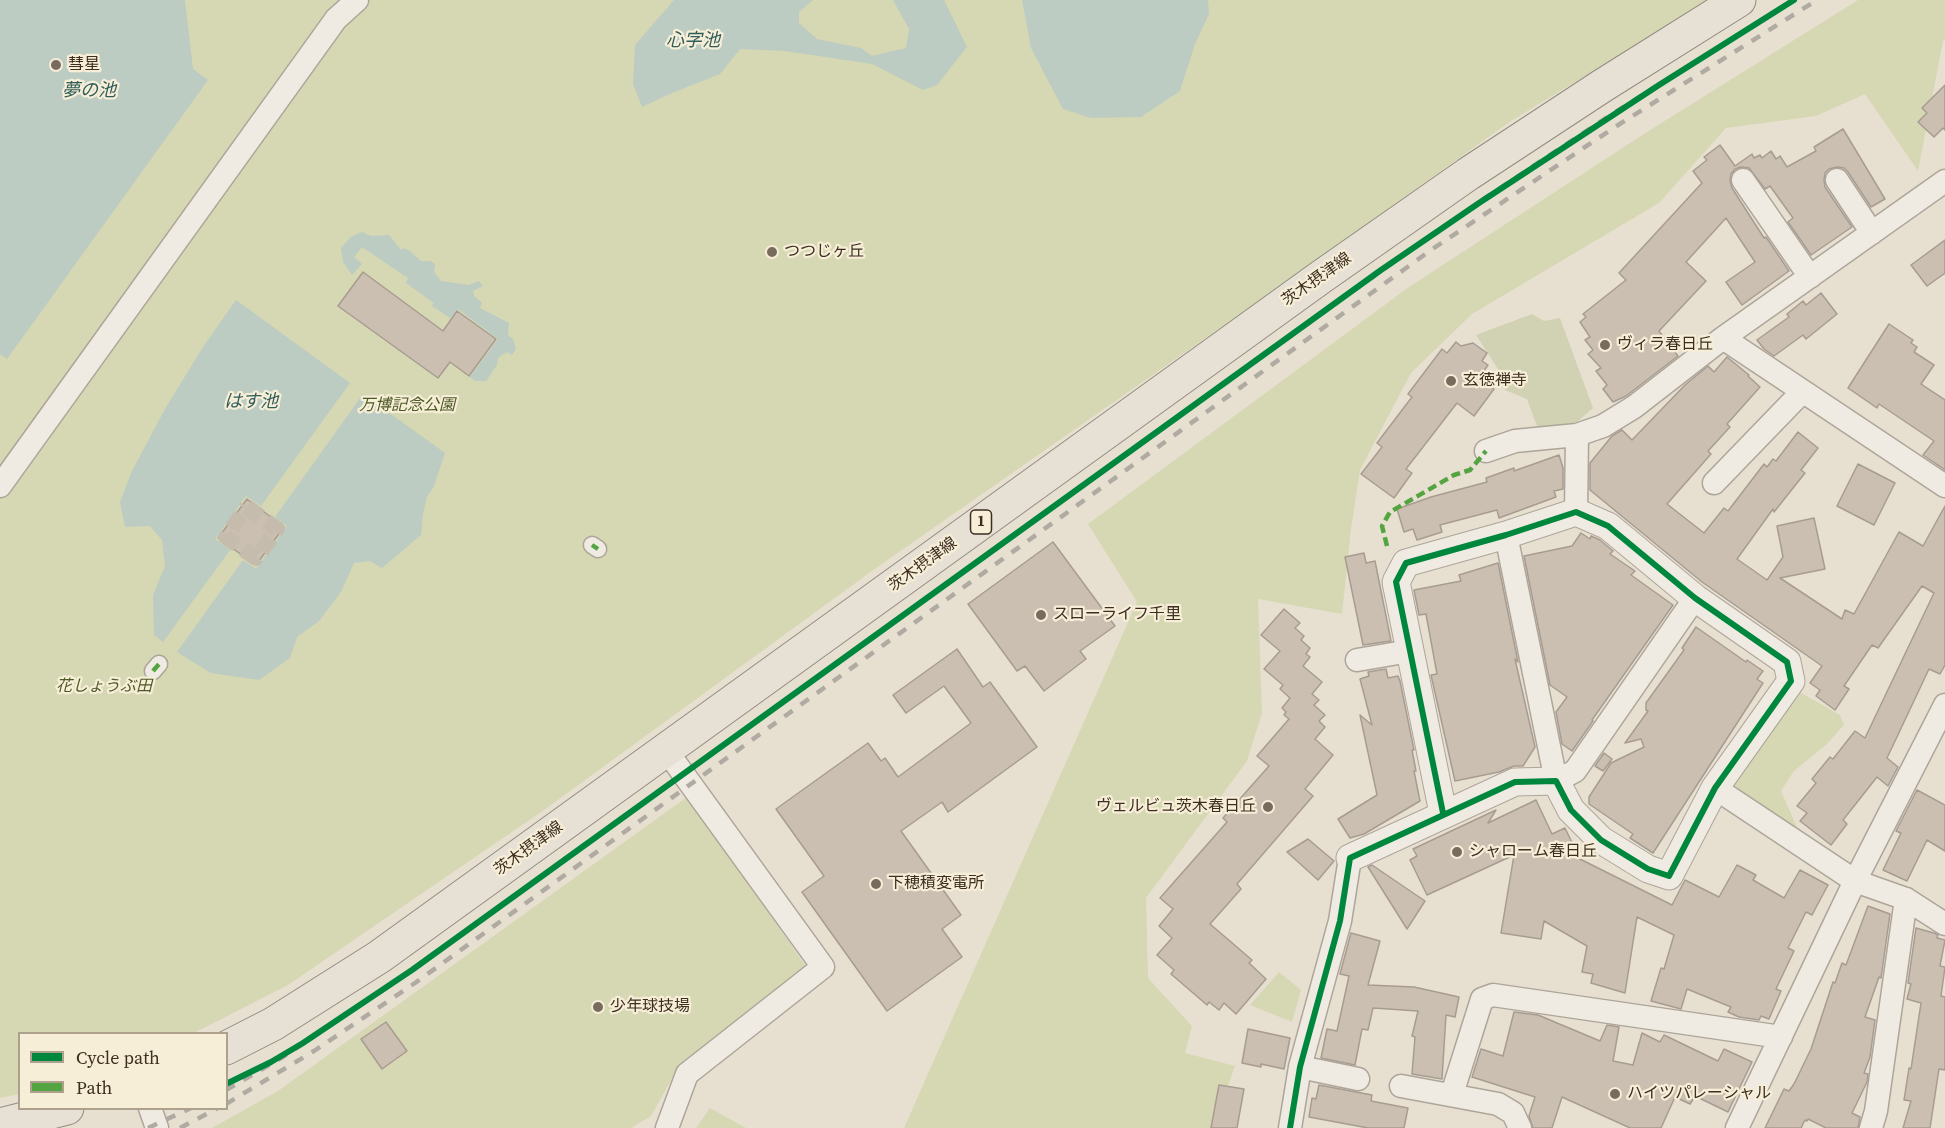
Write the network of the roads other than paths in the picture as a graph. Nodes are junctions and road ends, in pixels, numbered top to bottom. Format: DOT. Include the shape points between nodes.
graph roads {
  1 [pos="357,0"];
  2 [pos="1739,0"];
  3 [pos="1743,180"];
  4 [pos="1837,180"];
  5 [pos="1945,181"];
  6 [pos="1872,233"];
  7 [pos="1810,277"];
  8 [pos="1724,338"];
  9 [pos="1802,392"];
  10 [pos="1577,435"];
  11 [pos="1486,451"];
  12 [pos="1714,483"];
  13 [pos="0,486"];
  14 [pos="1945,486"];
  15 [pos="1576,512"];
  16 [pos="1506,535"];
  17 [pos="1695,598"];
  18 [pos="1410,651"];
  19 [pos="1357,660"];
  20 [pos="1945,705"];
  21 [pos="666,750"];
  22 [pos="1557,781"];
  23 [pos="1715,788"];
  24 [pos="1443,813"];
  25 [pos="1350,858"];
  26 [pos="1855,881"];
  27 [pos="1906,900"];
  28 [pos="1945,924"];
  29 [pos="1781,1037"];
  30 [pos="228,1047"];
  31 [pos="1300,1067"];
  32 [pos="1358,1079"];
  33 [pos="1401,1086"];
  34 [pos="1452,1094"];
  35 [pos="59,1110"];
  36 [pos="151,1110"];
  37 [pos="0,1125"];
  38 [pos="157,1128"];
  39 [pos="667,1128"];
  40 [pos="1290,1128"];
  41 [pos="1520,1128"];
  42 [pos="1737,1128"];
  43 [pos="1871,1128"];
  1 -- 13 [label="street" via="336,20"];
  2 -- 21 [label="main road, 茨木摂津線 / 1" via="1468,174"];
  3 -- 7 [label="street"];
  4 -- 6 [label="street"];
  5 -- 6 [label="street"];
  6 -- 7 [label="street"];
  7 -- 8 [label="street"];
  8 -- 9 [label="street"];
  8 -- 10 [label="street" via="1634,407 1603,426"];
  9 -- 12 [label="street"];
  9 -- 14 [label="street"];
  10 -- 11 [label="street" via="1515,441"];
  10 -- 15 [label="street"];
  15 -- 16 [label="street"];
  15 -- 17 [label="street" via="1608,526"];
  16 -- 18 [label="street" via="1406,563 1396,582"];
  16 -- 22 [label="street"];
  17 -- 22 [label="street" via="1575,771"];
  17 -- 23 [label="street" via="1787,662 1791,681"];
  18 -- 19 [label="street"];
  18 -- 24 [label="street"];
  20 -- 26 [label="street"];
  21 -- 30 [label="main road, 茨木摂津線 / 1" via="379,957 284,1018"];
  21 -- 39 [label="street" via="824,967 687,1074"];
  22 -- 23 [label="street" via="1571,810 1601,840 1648,869 1669,876"];
  22 -- 24 [label="street" via="1515,782"];
  23 -- 26 [label="street"];
  24 -- 25 [label="street"];
  25 -- 31 [label="street" via="1340,921"];
  26 -- 27 [label="street"];
  26 -- 29 [label="street"];
  27 -- 28 [label="street"];
  27 -- 43 [label="street"];
  29 -- 34 [label="street" via="1494,995 1482,999"];
  29 -- 42 [label="street"];
  31 -- 32 [label="street"];
  31 -- 40 [label="street"];
  33 -- 34 [label="street"];
  34 -- 41 [label="street" via="1498,1104 1513,1113"];
  35 -- 37 [label="main road"];
  36 -- 38 [label="street"];
}
